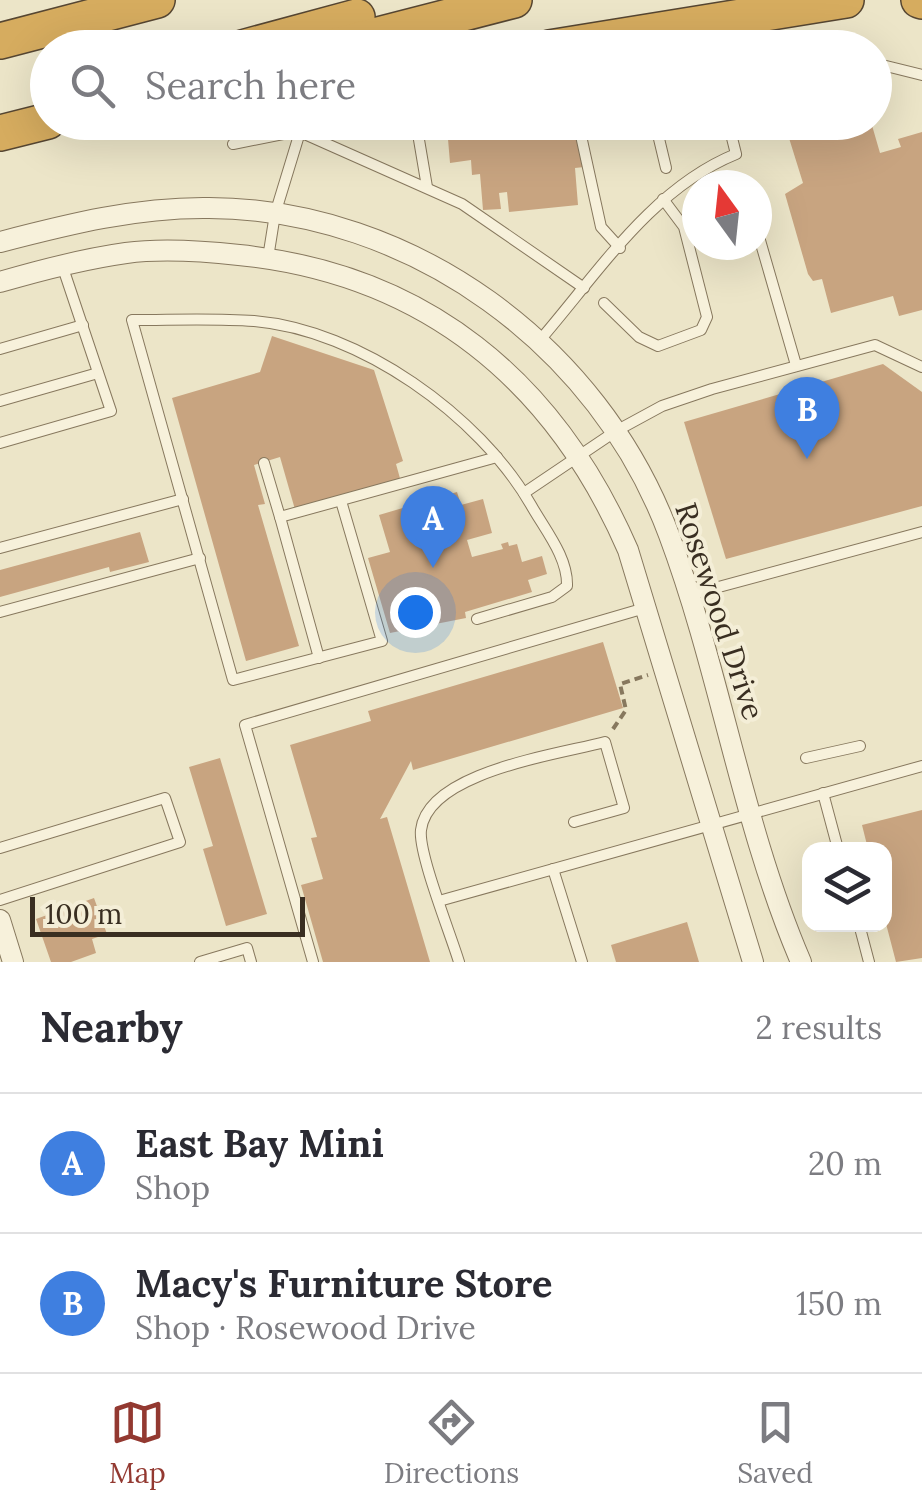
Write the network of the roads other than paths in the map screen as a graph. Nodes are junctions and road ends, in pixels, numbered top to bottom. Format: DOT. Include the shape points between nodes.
graph roads {
  1 [pos="157,0"];
  2 [pos="420,0"];
  3 [pos="514,0"];
  4 [pos="846,0"];
  5 [pos="45,30"];
  6 [pos="309,30"];
  7 [pos="398,30"];
  8 [pos="660,30"];
  9 [pos="30,34"];
  10 [pos="0,42"];
  11 [pos="892,67"];
  12 [pos="922,75"];
  13 [pos="30,102"];
  14 [pos="0,109"];
  15 [pos="30,126"];
  16 [pos="0,133"];
  17 [pos="255,140"];
  18 [pos="297,140"];
  19 [pos="318,140"];
  20 [pos="419,140"];
  21 [pos="582,140"];
  22 [pos="659,140"];
  23 [pos="732,140"];
  24 [pos="233,144"];
  25 [pos="666,168"];
  26 [pos="427,187"];
  27 [pos="663,200"];
  28 [pos="274,214"];
  29 [pos="0,242"];
  30 [pos="620,248"];
  31 [pos="268,258"];
  32 [pos="766,260"];
  33 [pos="62,266"];
  34 [pos="0,282"];
  35 [pos="584,288"];
  36 [pos="604,304"];
  37 [pos="83,325"];
  38 [pos="540,340"];
  39 [pos="0,349"];
  40 [pos="796,366"];
  41 [pos="922,367"];
  42 [pos="98,373"];
  43 [pos="0,401"];
  44 [pos="616,431"];
  45 [pos="0,443"];
  46 [pos="579,456"];
  47 [pos="496,457"];
  48 [pos="264,463"];
  49 [pos="524,493"];
  50 [pos="183,499"];
  51 [pos="341,501"];
  52 [pos="280,518"];
  53 [pos="922,532"];
  54 [pos="0,548"];
  55 [pos="200,558"];
  56 [pos="688,595"];
  57 [pos="646,608"];
  58 [pos="0,612"];
  59 [pos="476,620"];
  60 [pos="320,658"];
  61 [pos="860,746"];
  62 [pos="806,758"];
  63 [pos="922,766"];
  64 [pos="823,793"];
  65 [pos="751,813"];
  66 [pos="574,822"];
  67 [pos="710,824"];
  68 [pos="836,842"];
  69 [pos="0,848"];
  70 [pos="553,869"];
  71 [pos="0,900"];
  72 [pos="439,901"];
  73 [pos="0,920"];
  74 [pos="860,932"];
  75 [pos="13,962"];
  76 [pos="200,962"];
  77 [pos="251,962"];
  78 [pos="313,962"];
  79 [pos="459,962"];
  80 [pos="582,962"];
  81 [pos="753,962"];
  82 [pos="801,962"];
  83 [pos="869,962"];
  1 -- 5 [label="highway"];
  2 -- 6 [label="highway"];
  3 -- 7 [label="highway"];
  4 -- 8 [label="highway"];
  9 -- 10 [label="highway"];
  11 -- 12 [label="lane"];
  13 -- 14 [label="highway"];
  15 -- 16 [label="highway"];
  17 -- 24 [label="lane"];
  18 -- 28 [label="lane"];
  19 -- 26 [label="lane"];
  20 -- 26 [label="lane"];
  21 -- 30 [label="lane" via="601,227"];
  22 -- 25 [label="lane"];
  23 -- 27 [label="lane" via="736,154 698,169"];
  26 -- 35 [label="lane" via="510,234"];
  27 -- 30 [label="lane"];
  27 -- 36 [label="lane" via="684,227 706,317 702,330 658,346"];
  28 -- 29 [label="street, Rosewood Drive" via="210,208 128,212"];
  28 -- 31 [label="lane"];
  28 -- 38 [label="street, Rosewood Drive" via="352,231 416,257 480,293"];
  30 -- 35 [label="lane"];
  31 -- 33 [label="street" via="128,252"];
  31 -- 46 [label="street" via="339,273 456,330 510,372"];
  32 -- 40 [label="lane"];
  33 -- 34 [label="street"];
  33 -- 37 [label="lane"];
  35 -- 38 [label="lane"];
  37 -- 39 [label="lane"];
  37 -- 42 [label="lane"];
  38 -- 44 [label="street, Rosewood Drive"];
  40 -- 41 [label="lane" via="875,346"];
  40 -- 44 [label="lane" via="662,406"];
  42 -- 43 [label="lane"];
  42 -- 45 [label="lane" via="110,410"];
  44 -- 46 [label="lane"];
  44 -- 56 [label="street, Rosewood Drive" via="644,478"];
  46 -- 49 [label="lane"];
  46 -- 57 [label="street" via="605,498"];
  47 -- 49 [label="lane"];
  47 -- 50 [label="lane" via="438,397 334,342 257,322 132,320"];
  47 -- 51 [label="lane"];
  48 -- 52 [label="lane"];
  49 -- 59 [label="lane" via="568,569 567,586 552,597"];
  50 -- 54 [label="lane"];
  50 -- 55 [label="lane"];
  51 -- 52 [label="lane"];
  51 -- 60 [label="lane" via="382,641"];
  52 -- 60 [label="lane"];
  53 -- 56 [label="lane"];
  55 -- 58 [label="lane"];
  55 -- 60 [label="lane" via="233,680"];
  56 -- 65 [label="street, Rosewood Drive"];
  57 -- 67 [label="street"];
  57 -- 78 [label="lane" via="244,724"];
  61 -- 62 [label="lane"];
  63 -- 64 [label="lane"];
  64 -- 65 [label="lane"];
  64 -- 68 [label="lane"];
  65 -- 67 [label="lane"];
  65 -- 82 [label="street, Rosewood Drive"];
  66 -- 72 [label="lane" via="624,808 604,742 454,784 430,802 420,832"];
  67 -- 70 [label="lane"];
  67 -- 81 [label="street"];
  69 -- 71 [label="lane" via="165,798 180,842"];
  70 -- 72 [label="lane"];
  70 -- 80 [label="lane"];
  72 -- 79 [label="lane"];
  73 -- 75 [label="street"];
  74 -- 83 [label="lane"];
  76 -- 77 [label="lane" via="247,948"];
}
